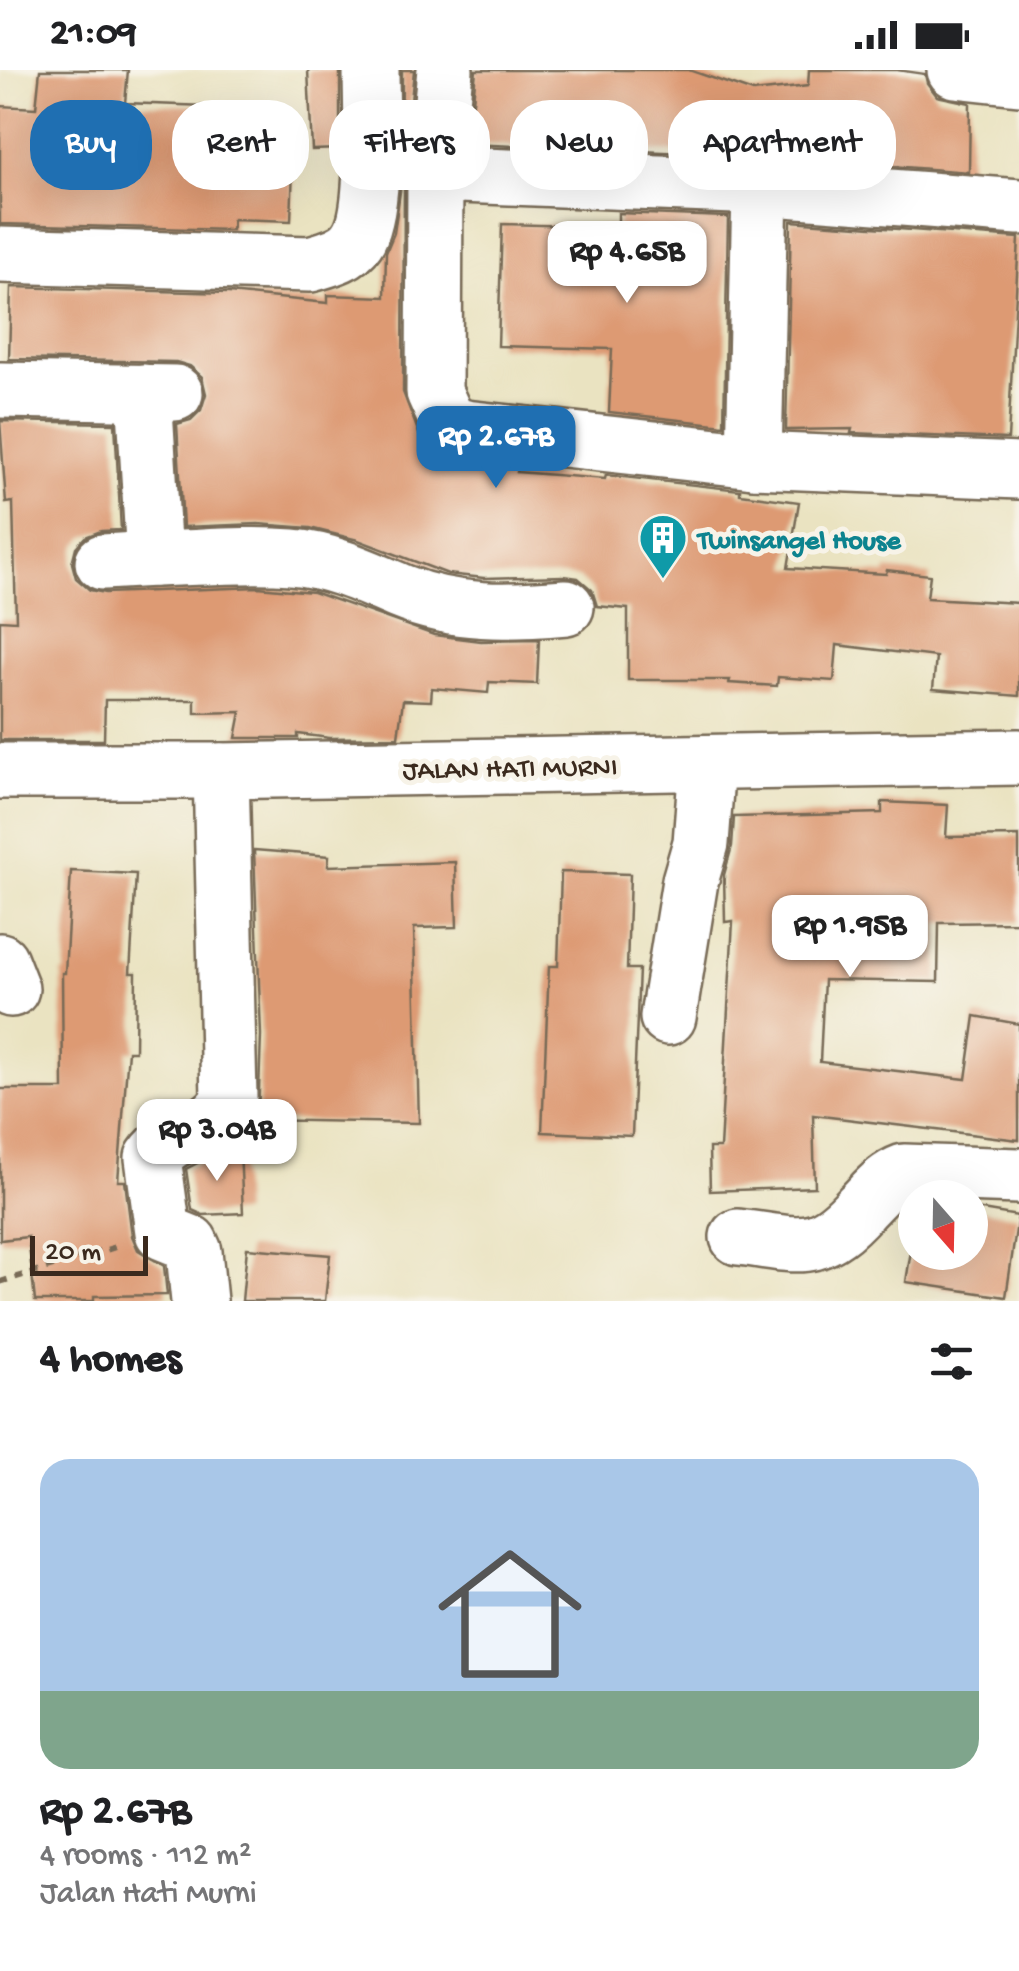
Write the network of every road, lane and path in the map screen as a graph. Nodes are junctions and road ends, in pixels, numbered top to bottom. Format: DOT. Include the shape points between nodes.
graph roads {
  1 [pos="371,70"];
  2 [pos="445,70"];
  3 [pos="955,70"];
  4 [pos="1018,83"];
  5 [pos="442,100"];
  6 [pos="490,176"];
  7 [pos="668,183"];
  8 [pos="435,190"];
  9 [pos="760,190"];
  10 [pos="799,190"];
  11 [pos="1019,207"];
  12 [pos="0,255"];
  13 [pos="0,390"];
  14 [pos="754,460"];
  15 [pos="1019,471"];
  16 [pos="566,608"];
  17 [pos="1019,757"];
  18 [pos="706,762"];
  19 [pos="221,771"];
  20 [pos="2,778"];
  21 [pos="668,1017"];
  22 [pos="1019,1176"];
  23 [pos="163,1232"];
  24 [pos="738,1237"];
  25 [pos="0,1282"];
  26 [pos="199,1301"];
  1 -- 12 [label="street" via="364,226 340,255 310,264"];
  2 -- 5 [label="street"];
  3 -- 4 [label="street"];
  6 -- 7 [label="street"];
  8 -- 14 [label="street" via="434,392 448,423"];
  9 -- 14 [label="street"];
  10 -- 11 [label="street"];
  13 -- 16 [label="street" via="160,393 129,560 294,557 468,608"];
  14 -- 15 [label="street"];
  17 -- 18 [label="street, JALAN HATI MURNI"];
  18 -- 19 [label="street, JALAN HATI MURNI"];
  18 -- 21 [label="street" via="702,842"];
  19 -- 20 [label="street, JALAN HATI MURNI"];
  19 -- 23 [label="street" via="229,1098 217,1118 171,1140 153,1158"];
  22 -- 24 [label="street" via="904,1172 888,1178 838,1234 801,1245"];
  23 -- 25 [label="path"];
  23 -- 26 [label="street" via="190,1243"];
}
